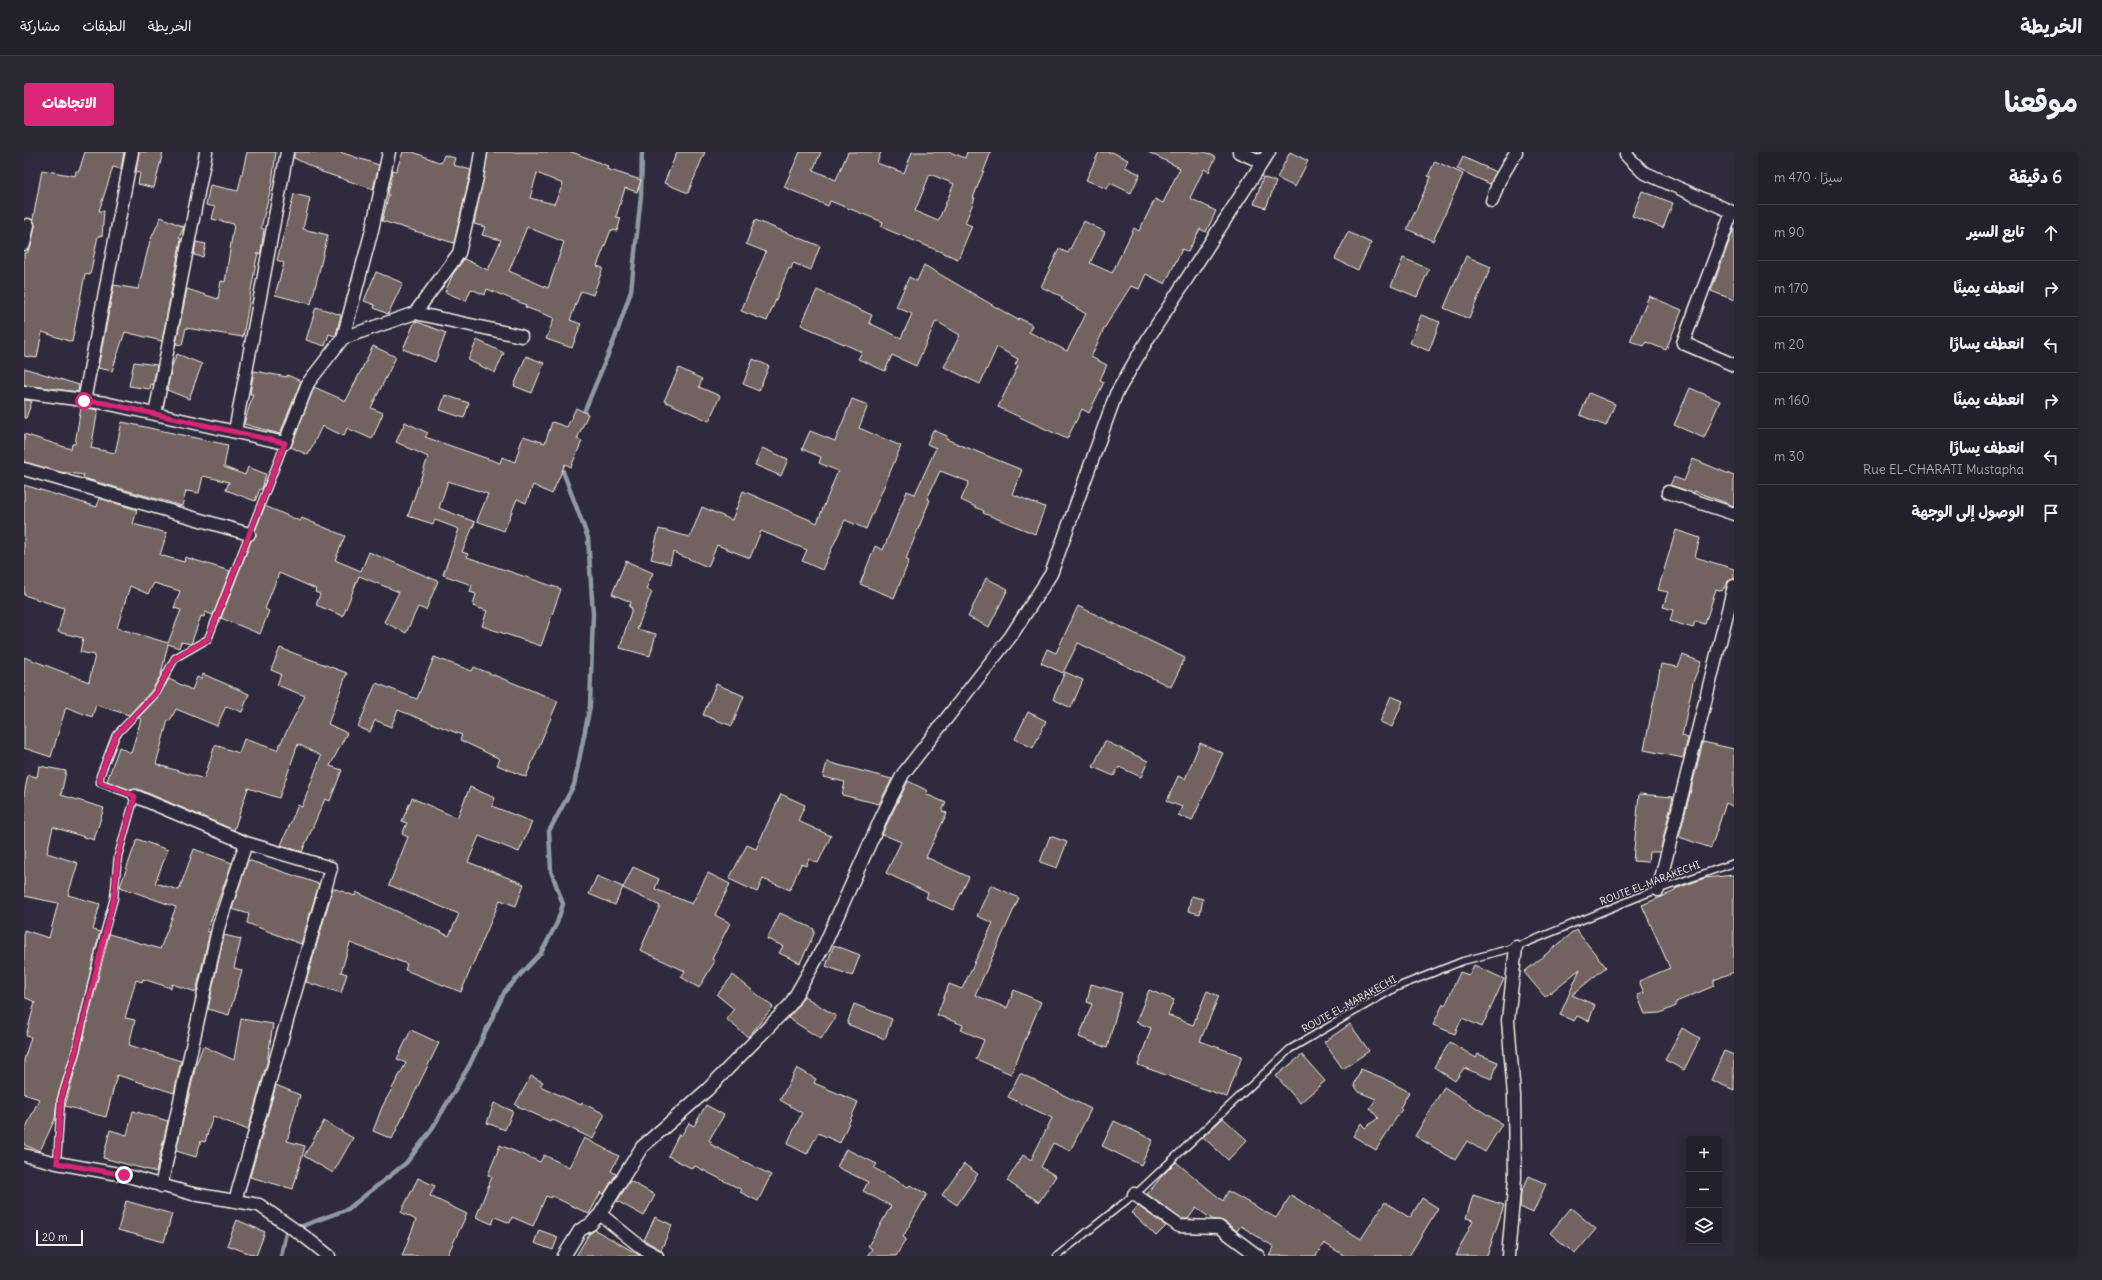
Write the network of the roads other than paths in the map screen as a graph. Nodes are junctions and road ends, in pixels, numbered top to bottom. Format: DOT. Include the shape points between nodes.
graph roads {
  1 [pos="132,152"];
  2 [pos="206,152"];
  3 [pos="287,152"];
  4 [pos="389,152"];
  5 [pos="481,152"];
  6 [pos="1239,152"];
  7 [pos="1516,152"];
  8 [pos="1627,152"];
  9 [pos="1265,157"];
  10 [pos="1492,201"];
  11 [pos="28,225"];
  12 [pos="24,242"];
  13 [pos="415,313"];
  14 [pos="521,336"];
  15 [pos="343,338"];
  16 [pos="1734,365"];
  17 [pos="24,392"];
  18 [pos="84,401"];
  19 [pos="155,414"];
  20 [pos="234,432"];
  21 [pos="285,443"];
  22 [pos="24,469"];
  23 [pos="1668,492"];
  24 [pos="1734,514"];
  25 [pos="249,534"];
  26 [pos="1734,586"];
  27 [pos="135,796"];
  28 [pos="246,843"];
  29 [pos="1734,863"];
  30 [pos="1658,890"];
  31 [pos="1516,947"];
  32 [pos="24,1155"];
  33 [pos="57,1163"];
  34 [pos="161,1186"];
  35 [pos="1134,1194"];
  36 [pos="235,1201"];
  37 [pos="600,1214"];
  38 [pos="329,1256"];
  39 [pos="564,1256"];
  40 [pos="657,1256"];
  41 [pos="1057,1256"];
  42 [pos="1258,1256"];
  43 [pos="1508,1256"];
  1 -- 18 [label="street"];
  2 -- 19 [label="street"];
  3 -- 20 [label="street"];
  4 -- 15 [label="street" via="372,230"];
  5 -- 13 [label="street" via="459,253"];
  6 -- 9 [label="street"];
  7 -- 10 [label="street" via="1499,180"];
  8 -- 16 [label="street" via="1626,155 1643,172 1732,212 1683,343"];
  9 -- 37 [label="street" via="1116,394 1051,574 1011,636 903,774 824,946 790,1005 707,1090 642,1147"];
  11 -- 12 [label="street"];
  13 -- 14 [label="street"];
  13 -- 15 [label="street"];
  15 -- 21 [label="street" via="308,384"];
  17 -- 18 [label="street"];
  18 -- 19 [label="street"];
  19 -- 20 [label="street"];
  20 -- 21 [label="street"];
  21 -- 25 [label="lane"];
  22 -- 25 [label="street"];
  23 -- 24 [label="street"];
  25 -- 27 [label="lane" via="208,639 175,658 156,693 116,735 100,782"];
  26 -- 30 [label="street"];
  27 -- 28 [label="street"];
  27 -- 33 [label="lane" via="118,856 114,898 76,1051 61,1100"];
  28 -- 34 [label="street" via="219,925"];
  28 -- 36 [label="street" via="331,868"];
  29 -- 30 [label="lane, ROUTE EL-MARAKECHI"];
  30 -- 31 [label="lane, ROUTE EL-MARAKECHI"];
  31 -- 35 [label="lane, ROUTE EL-MARAKECHI" via="1463,961 1397,987 1290,1049"];
  31 -- 43 [label="street" via="1508,1020 1514,1096 1515,1178"];
  32 -- 33 [label="street"];
  33 -- 34 [label="street" via="124,1175"];
  34 -- 36 [label="street"];
  35 -- 41 [label="lane, ROUTE EL-MARAKECHI"];
  35 -- 42 [label="street" via="1179,1226 1219,1227"];
  36 -- 38 [label="street" via="259,1205"];
  37 -- 39 [label="street" via="591,1224 580,1230"];
  37 -- 40 [label="street" via="642,1248"];
}
